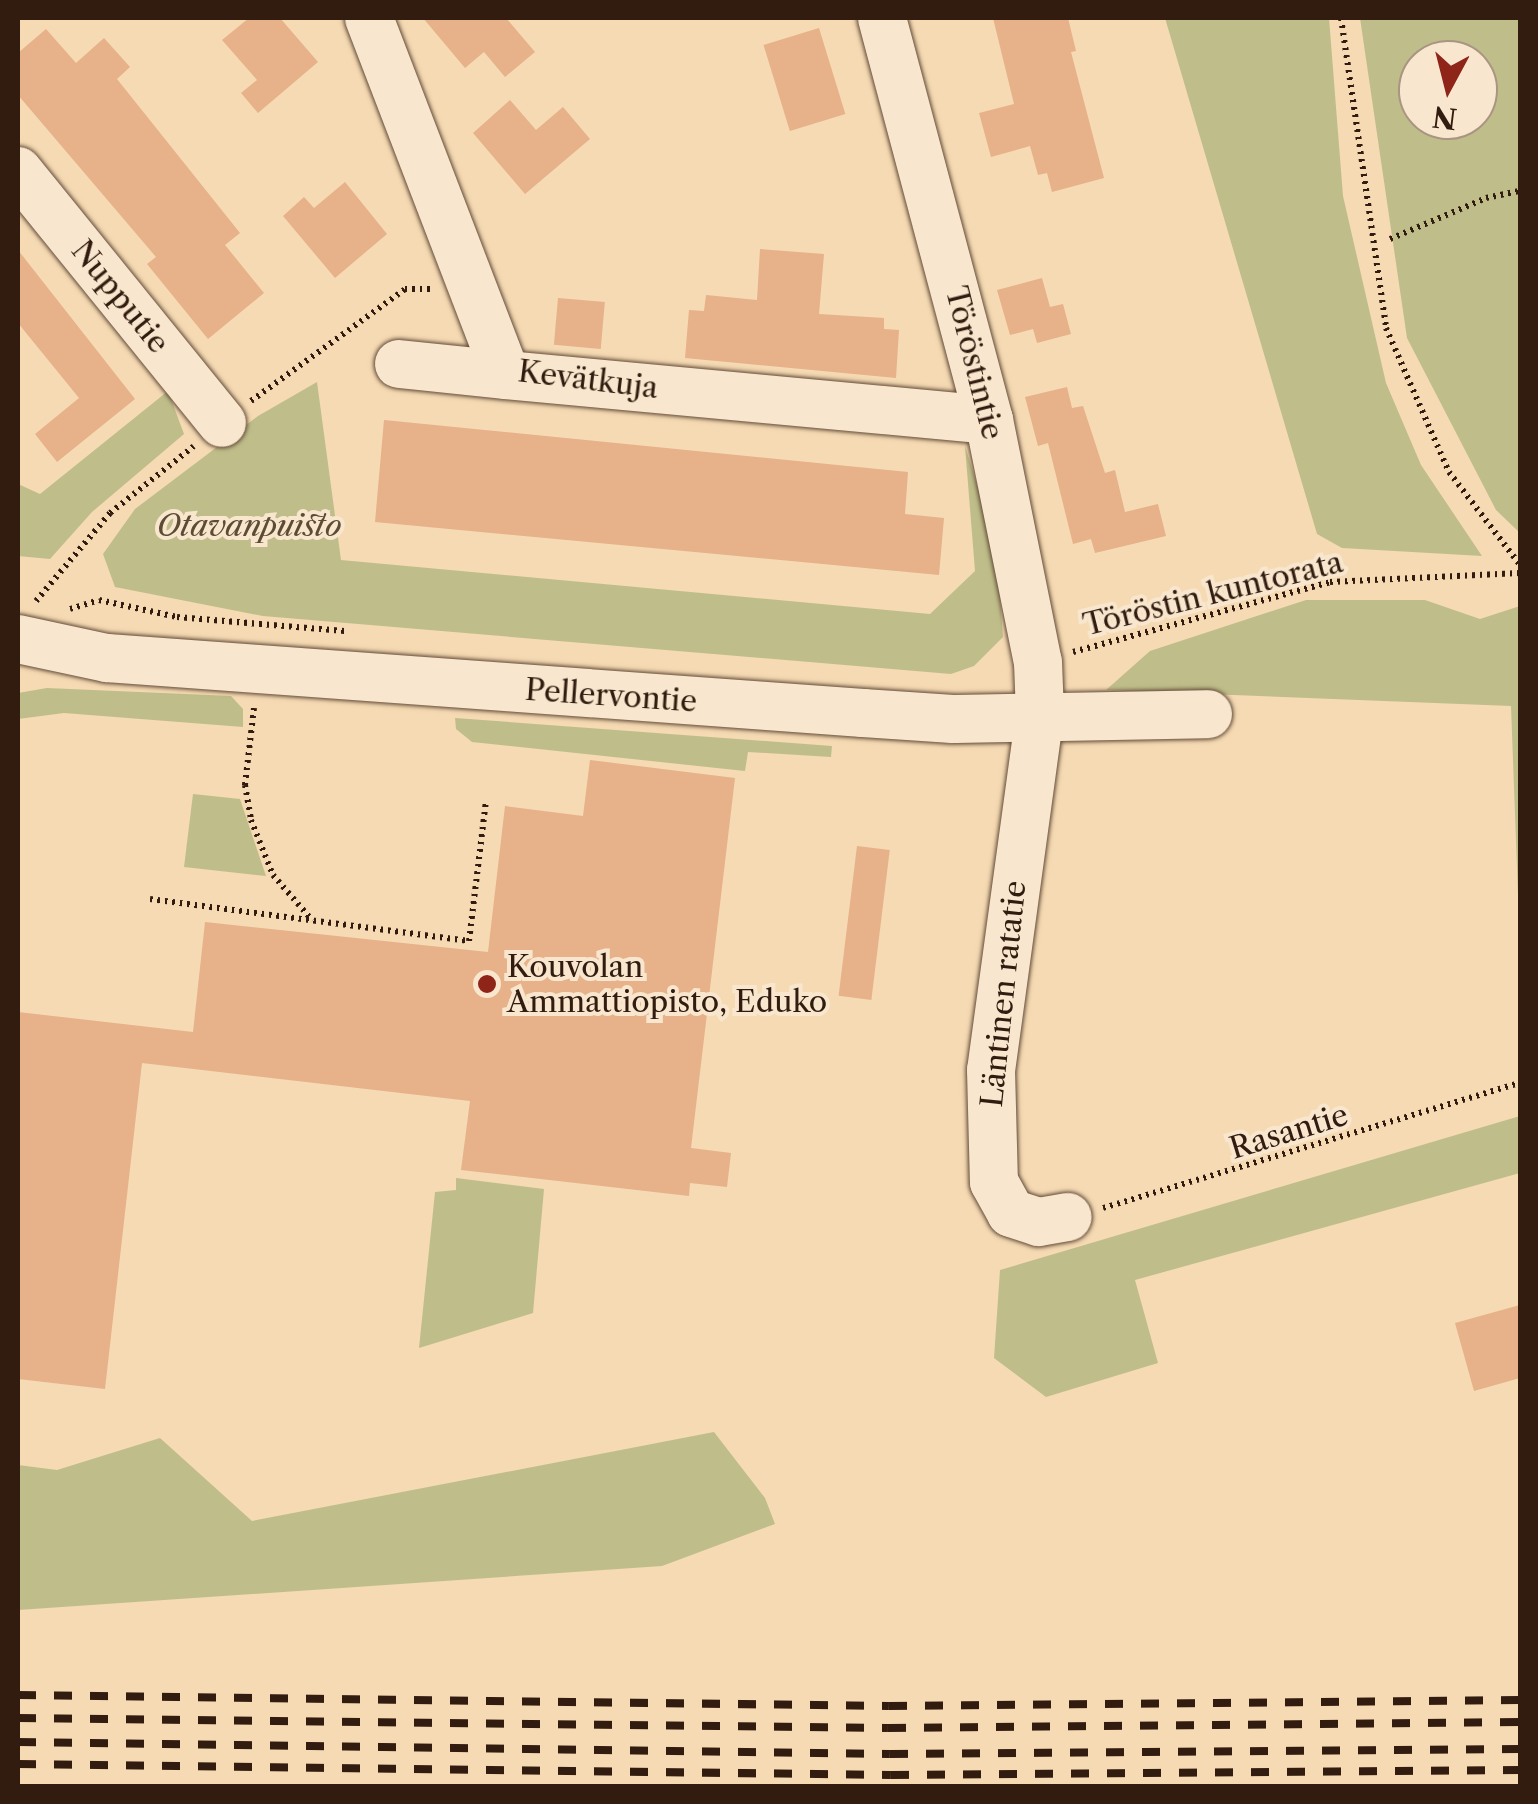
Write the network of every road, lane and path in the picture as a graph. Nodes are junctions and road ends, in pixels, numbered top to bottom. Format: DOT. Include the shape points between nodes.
graph roads {
  1 [pos="369,18"];
  2 [pos="882,18"];
  3 [pos="1340,18"];
  4 [pos="18,171"];
  5 [pos="1520,191"];
  6 [pos="1390,238"];
  7 [pos="399,364"];
  8 [pos="506,374"];
  9 [pos="989,420"];
  10 [pos="222,423"];
  11 [pos="1520,565"];
  12 [pos="1520,573"];
  13 [pos="18,639"];
  14 [pos="1038,662"];
  15 [pos="255,692"];
  16 [pos="1040,713"];
  17 [pos="1208,714"];
  18 [pos="486,801"];
  19 [pos="150,900"];
  20 [pos="312,920"];
  21 [pos="1520,1083"];
  22 [pos="1068,1217"];
  1 -- 8 [label="street, Kevätkuja"];
  2 -- 9 [label="street, Töröstintie"];
  3 -- 11 [label="path" via="1386,328 1450,472"];
  4 -- 10 [label="street, Nupputie"];
  5 -- 6 [label="path"];
  7 -- 8 [label="street"];
  8 -- 9 [label="street, Kevätkuja"];
  9 -- 14 [label="street, Töröstintie"];
  12 -- 14 [label="path, Töröstin kuntorata" via="1330,582"];
  13 -- 16 [label="street, Pellervontie" via="107,658 430,683 953,719"];
  14 -- 16 [label="street, Töröstintie"];
  15 -- 20 [label="path" via="245,785 251,820 274,875"];
  16 -- 17 [label="street, Pellervontie"];
  16 -- 22 [label="street, Läntinen ratatie" via="991,1070 989,1144 994,1182 1012,1212 1039,1222"];
  18 -- 20 [label="path" via="469,941"];
  19 -- 20 [label="path"];
  21 -- 22 [label="path, Rasantie" via="1274,1162"];
}
